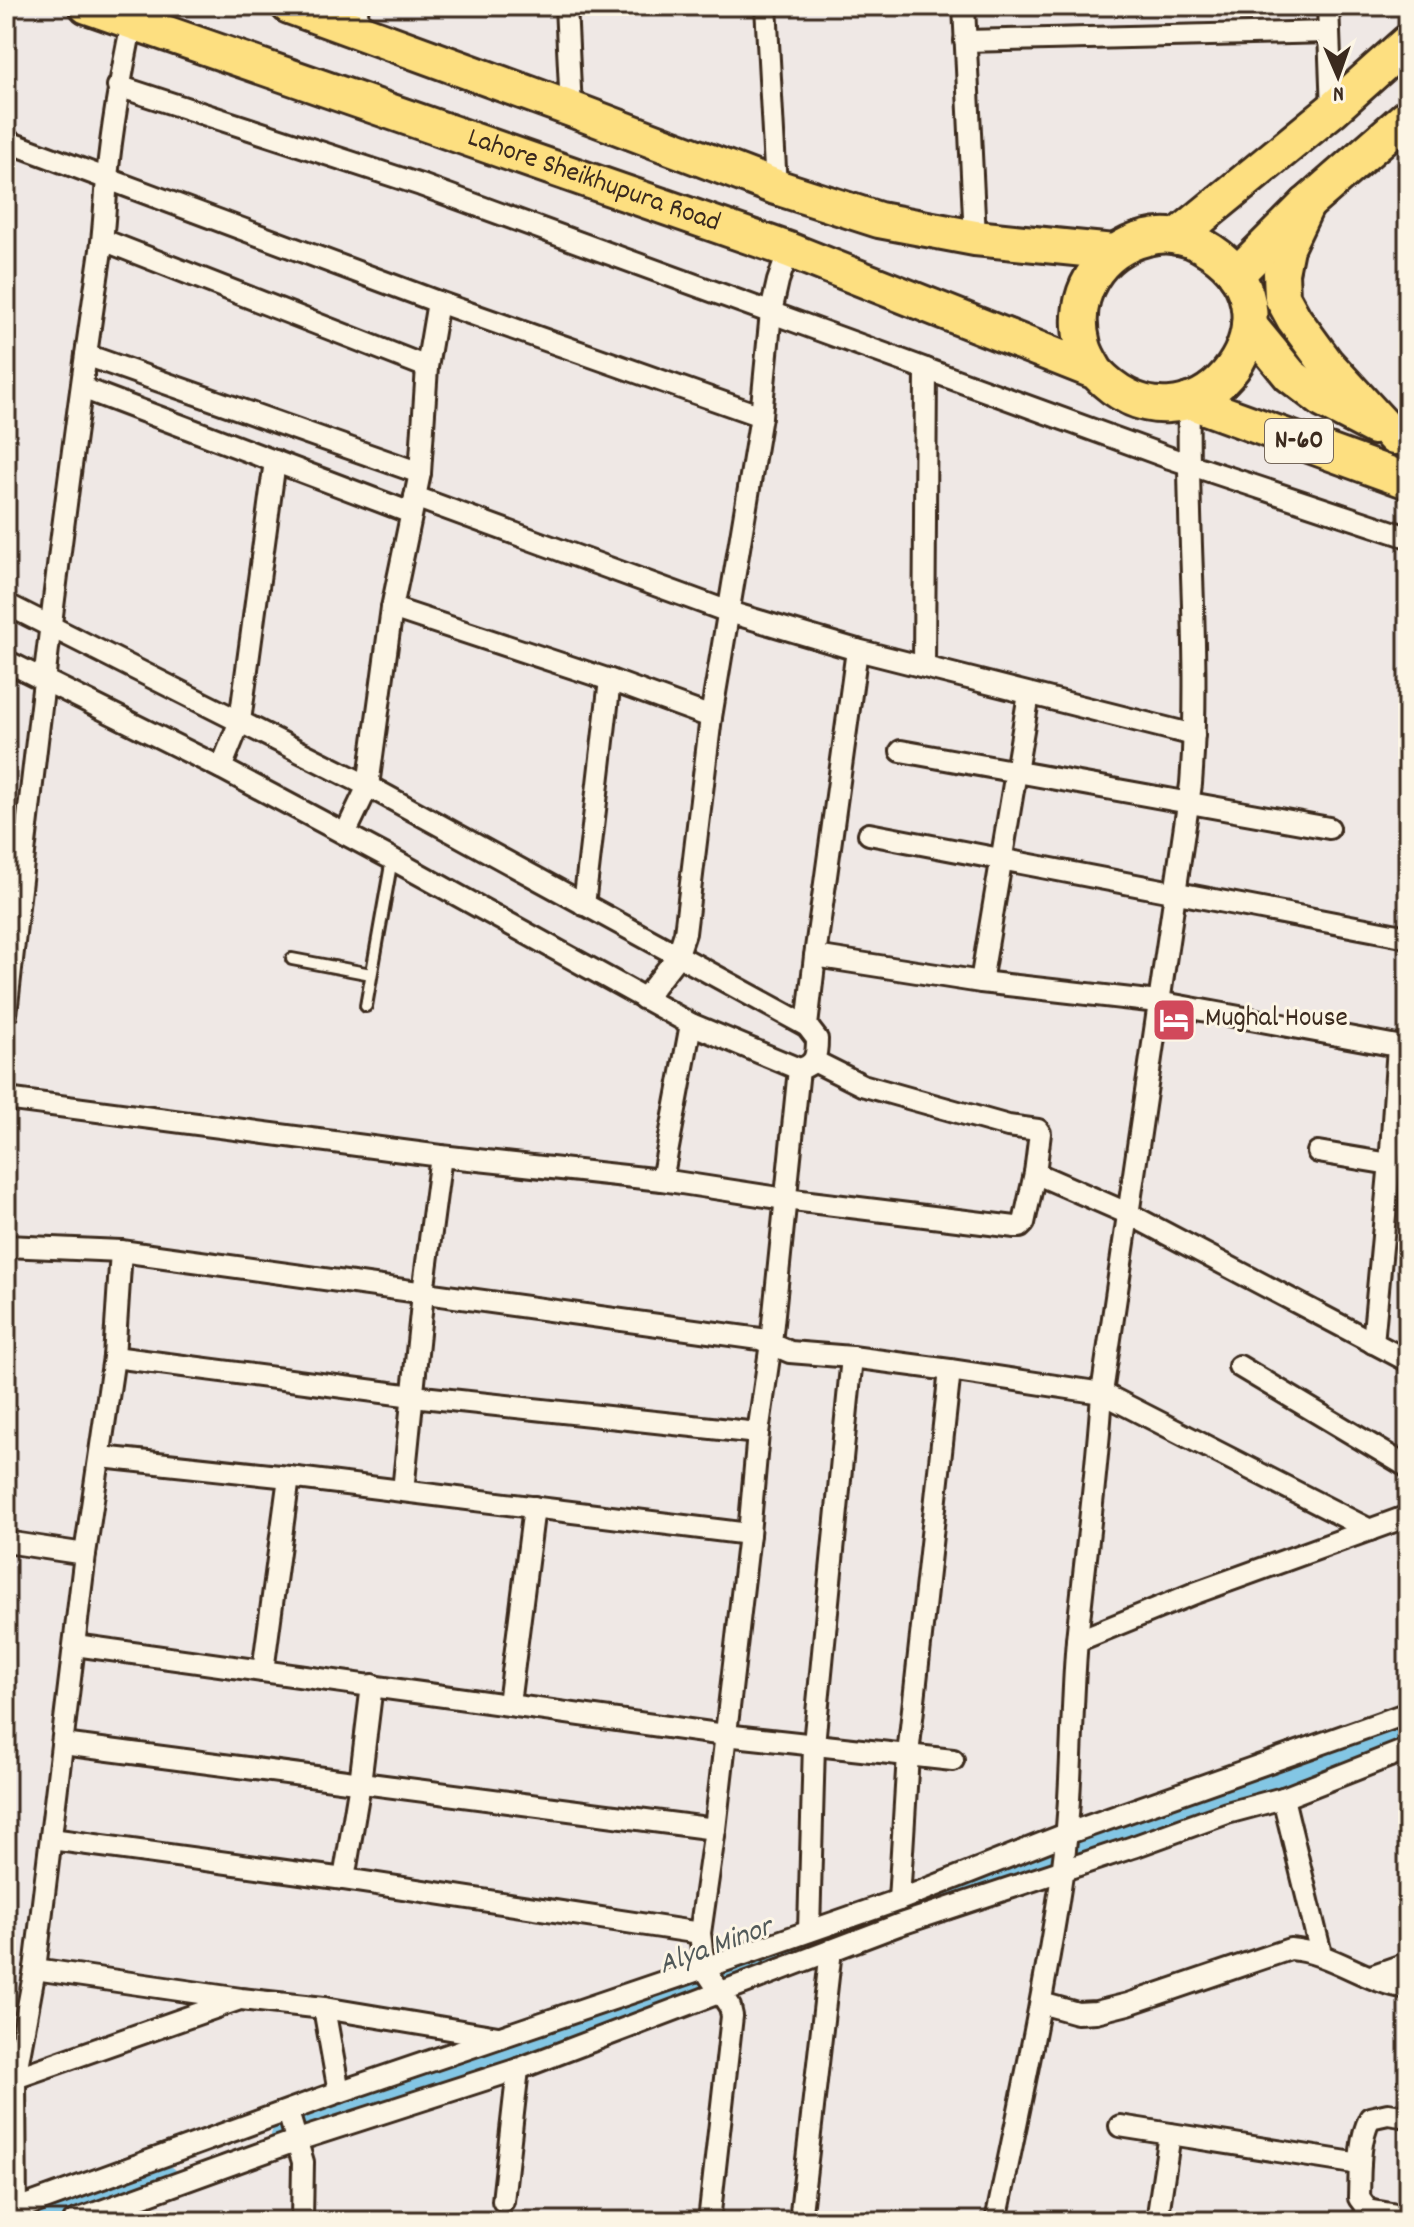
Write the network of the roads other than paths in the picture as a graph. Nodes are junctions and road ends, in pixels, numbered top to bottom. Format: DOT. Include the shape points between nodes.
graph roads {
  1 [pos="87,6"];
  2 [pos="289,6"];
  3 [pos="566,6"];
  4 [pos="766,6"];
  5 [pos="964,6"];
  6 [pos="1328,6"];
  7 [pos="357,19"];
  8 [pos="132,23"];
  9 [pos="1329,32"];
  10 [pos="965,41"];
  11 [pos="1408,42"];
  12 [pos="118,86"];
  13 [pos="571,109"];
  14 [pos="1332,110"];
  15 [pos="1408,116"];
  16 [pos="6,141"];
  17 [pos="107,179"];
  18 [pos="776,187"];
  19 [pos="1307,204"];
  20 [pos="1177,237"];
  21 [pos="975,238"];
  22 [pos="103,240"];
  23 [pos="789,250"];
  24 [pos="1114,252"];
  25 [pos="1236,275"];
  26 [pos="438,302"];
  27 [pos="771,312"];
  28 [pos="1249,325"];
  29 [pos="86,355"];
  30 [pos="427,367"];
  31 [pos="926,369"];
  32 [pos="1096,372"];
  33 [pos="82,388"];
  34 [pos="1189,401"];
  35 [pos="761,416"];
  36 [pos="1403,438"];
  37 [pos="275,461"];
  38 [pos="1188,464"];
  39 [pos="420,473"];
  40 [pos="1408,481"];
  41 [pos="413,505"];
  42 [pos="1408,537"];
  43 [pos="6,604"];
  44 [pos="392,608"];
  45 [pos="729,612"];
  46 [pos="52,628"];
  47 [pos="857,650"];
  48 [pos="6,661"];
  49 [pos="924,666"];
  50 [pos="610,680"];
  51 [pos="45,681"];
  52 [pos="1029,694"];
  53 [pos="711,717"];
  54 [pos="240,721"];
  55 [pos="1194,735"];
  56 [pos="901,751"];
  57 [pos="221,768"];
  58 [pos="1017,771"];
  59 [pos="368,786"];
  60 [pos="1188,802"];
  61 [pos="1329,828"];
  62 [pos="345,834"];
  63 [pos="869,834"];
  64 [pos="15,854"];
  65 [pos="392,859"];
  66 [pos="1002,860"];
  67 [pos="1175,893"];
  68 [pos="584,905"];
  69 [pos="1408,937"];
  70 [pos="815,956"];
  71 [pos="677,957"];
  72 [pos="292,959"];
  73 [pos="371,974"];
  74 [pos="981,982"];
  75 [pos="644,999"];
  76 [pos="1158,1002"];
  77 [pos="366,1006"];
  78 [pos="6,1014"];
  79 [pos="691,1024"];
  80 [pos="807,1026"];
  81 [pos="1403,1047"];
  82 [pos="807,1065"];
  83 [pos="6,1099"];
  84 [pos="1318,1152"];
  85 [pos="441,1156"];
  86 [pos="1390,1164"];
  87 [pos="1035,1173"];
  88 [pos="662,1180"];
  89 [pos="785,1199"];
  90 [pos="1129,1214"];
  91 [pos="6,1246"];
  92 [pos="121,1251"];
  93 [pos="423,1293"];
  94 [pos="771,1343"];
  95 [pos="1373,1343"];
  96 [pos="114,1357"];
  97 [pos="852,1357"];
  98 [pos="1408,1361"];
  99 [pos="1239,1366"];
  100 [pos="950,1370"];
  101 [pos="1102,1393"];
  102 [pos="413,1396"];
  103 [pos="758,1433"];
  104 [pos="101,1457"];
  105 [pos="1408,1467"];
  106 [pos="289,1477"];
  107 [pos="403,1491"];
  108 [pos="534,1507"];
  109 [pos="1408,1516"];
  110 [pos="1370,1530"];
  111 [pos="749,1534"];
  112 [pos="6,1542"];
  113 [pos="85,1554"];
  114 [pos="1077,1641"];
  115 [pos="75,1645"];
  116 [pos="263,1671"];
  117 [pos="372,1685"];
  118 [pos="509,1704"];
  119 [pos="1408,1713"];
  120 [pos="725,1735"];
  121 [pos="63,1744"];
  122 [pos="814,1744"];
  123 [pos="1408,1749"];
  124 [pos="908,1755"];
  125 [pos="953,1760"];
  126 [pos="360,1783"];
  127 [pos="1283,1798"];
  128 [pos="715,1829"];
  129 [pos="1066,1834"];
  130 [pos="51,1839"];
  131 [pos="1062,1869"];
  132 [pos="344,1879"];
  133 [pos="899,1900"];
  134 [pos="809,1931"];
  135 [pos="700,1933"];
  136 [pos="831,1950"];
  137 [pos="1321,1954"];
  138 [pos="1408,1963"];
  139 [pos="704,1968"];
  140 [pos="35,1969"];
  141 [pos="1371,1976"];
  142 [pos="1408,1988"];
  143 [pos="722,1992"];
  144 [pos="241,1999"];
  145 [pos="1041,2003"];
  146 [pos="324,2008"];
  147 [pos="500,2038"];
  148 [pos="518,2069"];
  149 [pos="15,2078"];
  150 [pos="339,2092"];
  151 [pos="1408,2117"];
  152 [pos="293,2126"];
  153 [pos="1120,2126"];
  154 [pos="1170,2134"];
  155 [pos="1360,2164"];
  156 [pos="503,2201"];
  157 [pos="13,2214"];
  158 [pos="1408,2217"];
  159 [pos="74,2221"];
  160 [pos="302,2221"];
  161 [pos="709,2221"];
  162 [pos="800,2221"];
  163 [pos="996,2221"];
  164 [pos="1157,2221"];
  1 -- 8 [label="highway, Lahore Sheikhupura Road"];
  2 -- 7 [label="highway, Lahore Sheikhupura Road"];
  3 -- 13 [label="street"];
  4 -- 18 [label="street"];
  5 -- 10 [label="street"];
  6 -- 9 [label="street"];
  7 -- 13 [label="highway, Lahore Sheikhupura Road"];
  8 -- 12 [label="street"];
  8 -- 23 [label="highway, Lahore Sheikhupura Road"];
  9 -- 10 [label="street"];
  9 -- 14 [label="street"];
  10 -- 21 [label="street"];
  11 -- 14 [label="highway"];
  12 -- 17 [label="street"];
  12 -- 27 [label="street" via="421,185"];
  13 -- 18 [label="highway, Lahore Sheikhupura Road"];
  14 -- 20 [label="highway"];
  15 -- 19 [label="highway"];
  16 -- 17 [label="street"];
  17 -- 22 [label="street"];
  17 -- 26 [label="street"];
  18 -- 21 [label="highway, Lahore Sheikhupura Road" via="879,220"];
  19 -- 25 [label="highway"];
  19 -- 36 [label="highway" via="1286,248 1282,297 1326,363"];
  20 -- 24 [label="highway" via="1133,241"];
  20 -- 25 [label="highway" via="1200,244"];
  21 -- 24 [label="highway, Lahore Sheikhupura Road"];
  22 -- 29 [label="street"];
  22 -- 30 [label="street"];
  23 -- 27 [label="street"];
  23 -- 32 [label="highway, Lahore Sheikhupura Road"];
  24 -- 32 [label="highway" via="1082,295 1078,322 1083,348"];
  25 -- 28 [label="highway"];
  26 -- 30 [label="street"];
  26 -- 35 [label="street"];
  27 -- 31 [label="street"];
  27 -- 35 [label="street"];
  28 -- 34 [label="highway" via="1231,373"];
  28 -- 36 [label="highway, N-60" via="1290,375 1324,401"];
  29 -- 33 [label="street"];
  29 -- 39 [label="street"];
  30 -- 39 [label="street"];
  31 -- 38 [label="street"];
  31 -- 49 [label="street"];
  32 -- 34 [label="highway" via="1122,395 1138,401"];
  33 -- 37 [label="street"];
  33 -- 46 [label="street"];
  34 -- 38 [label="street"];
  34 -- 40 [label="highway, N-60"];
  35 -- 45 [label="street"];
  37 -- 41 [label="street"];
  37 -- 54 [label="street"];
  38 -- 42 [label="street"];
  38 -- 55 [label="street"];
  39 -- 41 [label="street"];
  41 -- 44 [label="street"];
  41 -- 45 [label="street"];
  43 -- 46 [label="street"];
  44 -- 50 [label="street"];
  44 -- 59 [label="street"];
  45 -- 47 [label="street"];
  45 -- 53 [label="street"];
  46 -- 51 [label="street"];
  46 -- 54 [label="street"];
  47 -- 49 [label="street"];
  47 -- 70 [label="street"];
  48 -- 51 [label="street"];
  49 -- 52 [label="street"];
  50 -- 53 [label="street"];
  50 -- 68 [label="street"];
  51 -- 57 [label="street"];
  51 -- 64 [label="street"];
  52 -- 55 [label="street"];
  52 -- 58 [label="street"];
  53 -- 71 [label="street" via="690,906"];
  54 -- 57 [label="street"];
  54 -- 59 [label="street"];
  55 -- 60 [label="street"];
  56 -- 58 [label="street"];
  57 -- 62 [label="street"];
  58 -- 60 [label="street"];
  58 -- 66 [label="street"];
  59 -- 62 [label="street"];
  59 -- 68 [label="street"];
  60 -- 61 [label="street"];
  60 -- 67 [label="street"];
  62 -- 65 [label="street"];
  63 -- 66 [label="street"];
  64 -- 78 [label="street"];
  65 -- 73 [label="lane"];
  65 -- 75 [label="street"];
  66 -- 67 [label="street"];
  66 -- 74 [label="street"];
  67 -- 69 [label="street"];
  67 -- 76 [label="street"];
  68 -- 71 [label="street"];
  70 -- 74 [label="street"];
  70 -- 80 [label="street"];
  71 -- 75 [label="street"];
  71 -- 80 [label="street"];
  72 -- 73 [label="lane"];
  73 -- 77 [label="lane"];
  74 -- 76 [label="street"];
  75 -- 79 [label="street"];
  76 -- 81 [label="street"];
  76 -- 90 [label="street"];
  79 -- 82 [label="street"];
  79 -- 88 [label="street"];
  80 -- 82 [label="street" via="817,1039"];
  81 -- 86 [label="street"];
  82 -- 87 [label="street" via="1008,1126 1037,1129"];
  82 -- 89 [label="street"];
  83 -- 85 [label="street"];
  84 -- 86 [label="street"];
  85 -- 88 [label="street"];
  85 -- 93 [label="street"];
  86 -- 95 [label="street"];
  87 -- 89 [label="street" via="1024,1223 1018,1227"];
  87 -- 90 [label="street"];
  88 -- 89 [label="street"];
  89 -- 94 [label="street"];
  90 -- 95 [label="street"];
  90 -- 101 [label="street"];
  91 -- 92 [label="street"];
  92 -- 93 [label="street"];
  92 -- 96 [label="street"];
  93 -- 94 [label="street"];
  93 -- 102 [label="street"];
  94 -- 97 [label="street" via="790,1352"];
  94 -- 103 [label="street"];
  95 -- 98 [label="street"];
  96 -- 102 [label="street"];
  96 -- 104 [label="street"];
  97 -- 100 [label="street"];
  97 -- 122 [label="street"];
  99 -- 105 [label="street"];
  100 -- 101 [label="street"];
  100 -- 124 [label="street"];
  101 -- 110 [label="street"];
  101 -- 114 [label="street"];
  102 -- 103 [label="street"];
  102 -- 107 [label="street"];
  103 -- 111 [label="street"];
  104 -- 106 [label="street"];
  104 -- 113 [label="street"];
  106 -- 107 [label="street"];
  106 -- 116 [label="street"];
  107 -- 108 [label="street"];
  108 -- 111 [label="street"];
  108 -- 118 [label="street"];
  109 -- 110 [label="street"];
  110 -- 114 [label="street"];
  111 -- 120 [label="street"];
  112 -- 113 [label="street"];
  113 -- 115 [label="street"];
  114 -- 129 [label="street"];
  115 -- 116 [label="street"];
  115 -- 121 [label="street"];
  116 -- 117 [label="street"];
  117 -- 118 [label="street"];
  117 -- 126 [label="street"];
  118 -- 120 [label="street"];
  119 -- 129 [label="street"];
  120 -- 122 [label="street"];
  120 -- 128 [label="street"];
  121 -- 126 [label="street"];
  121 -- 130 [label="street"];
  122 -- 124 [label="street"];
  122 -- 134 [label="street"];
  123 -- 127 [label="street"];
  124 -- 125 [label="street"];
  124 -- 133 [label="street"];
  126 -- 128 [label="street"];
  126 -- 132 [label="street"];
  127 -- 131 [label="street"];
  127 -- 137 [label="street"];
  128 -- 135 [label="street"];
  129 -- 131 [label="street"];
  129 -- 133 [label="street"];
  130 -- 132 [label="street"];
  130 -- 140 [label="street"];
  131 -- 136 [label="street"];
  131 -- 145 [label="street"];
  132 -- 135 [label="street"];
  133 -- 134 [label="street"];
  134 -- 139 [label="street"];
  135 -- 139 [label="street"];
  136 -- 143 [label="street"];
  136 -- 162 [label="street"];
  137 -- 141 [label="street"];
  137 -- 145 [label="street" via="1279,1951 1096,2012 1077,2013"];
  138 -- 141 [label="street"];
  139 -- 143 [label="street"];
  139 -- 147 [label="street"];
  140 -- 144 [label="street"];
  140 -- 149 [label="street"];
  141 -- 142 [label="street"];
  143 -- 148 [label="street"];
  143 -- 161 [label="street" via="732,2016"];
  144 -- 146 [label="street"];
  144 -- 149 [label="street"];
  145 -- 163 [label="street"];
  146 -- 147 [label="street"];
  146 -- 150 [label="street"];
  147 -- 150 [label="street"];
  148 -- 152 [label="street"];
  148 -- 156 [label="street"];
  149 -- 157 [label="street"];
  150 -- 152 [label="street"];
  151 -- 155 [label="street" via="1370,2118"];
  152 -- 157 [label="street"];
  152 -- 159 [label="street"];
  152 -- 160 [label="street" via="303,2162"];
  153 -- 154 [label="street"];
  154 -- 155 [label="street"];
  154 -- 164 [label="street"];
  155 -- 158 [label="street" via="1359,2198 1368,2210"];
}
